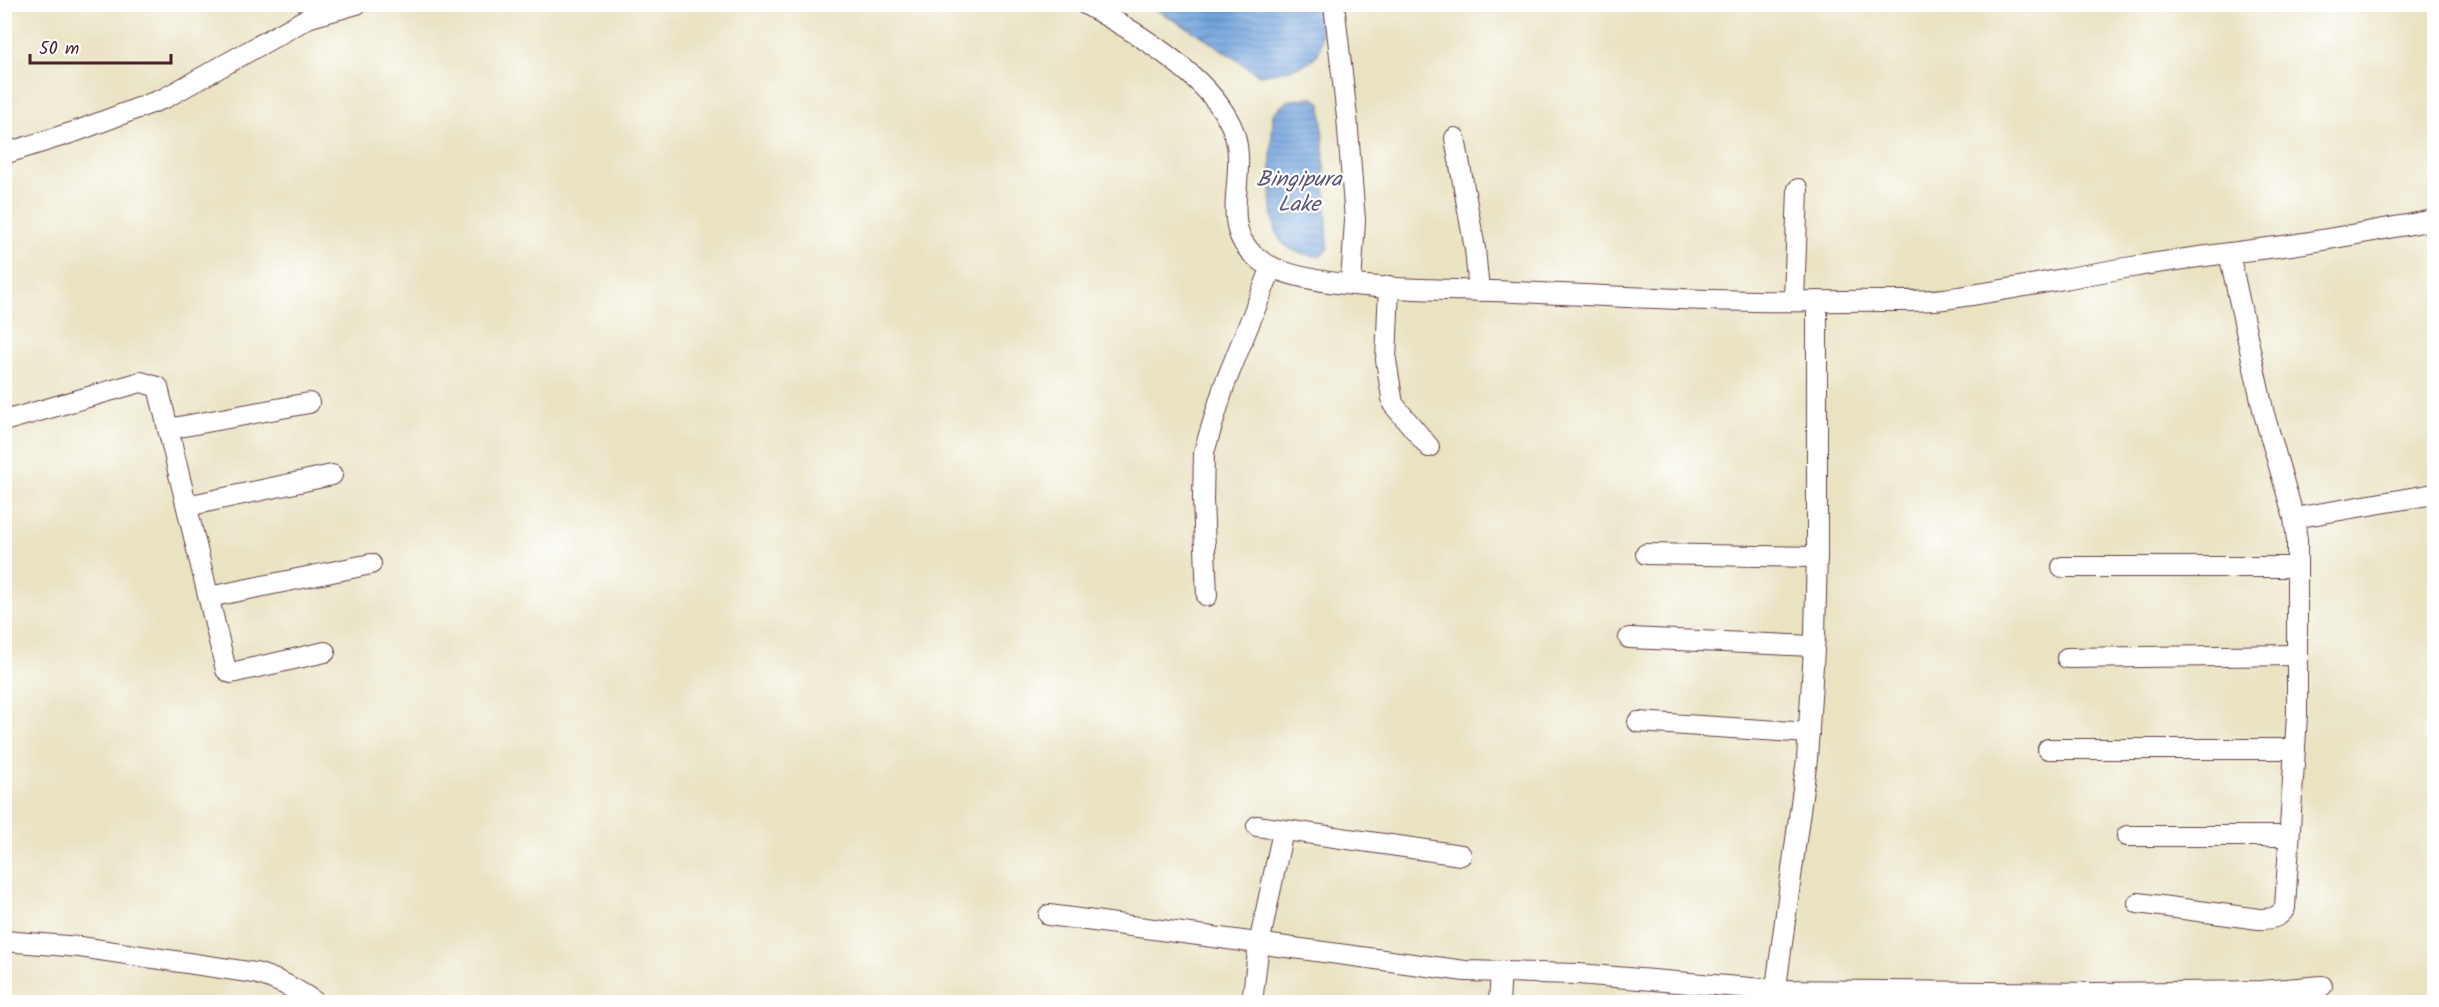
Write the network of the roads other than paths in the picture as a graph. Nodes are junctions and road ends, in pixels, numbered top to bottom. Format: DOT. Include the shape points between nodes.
graph roads {
  1 [pos="357,4"];
  2 [pos="1086,4"];
  3 [pos="1334,4"];
  4 [pos="317,11"];
  5 [pos="1455,138"];
  6 [pos="4,154"];
  7 [pos="1798,189"];
  8 [pos="2434,220"];
  9 [pos="2229,253"];
  10 [pos="1272,267"];
  11 [pos="1351,284"];
  12 [pos="1389,286"];
  13 [pos="1479,291"];
  14 [pos="1794,301"];
  15 [pos="1817,301"];
  16 [pos="309,403"];
  17 [pos="4,421"];
  18 [pos="168,429"];
  19 [pos="1429,447"];
  20 [pos="332,475"];
  21 [pos="2434,494"];
  22 [pos="186,506"];
  23 [pos="2294,518"];
  24 [pos="1646,554"];
  25 [pos="1817,557"];
  26 [pos="371,564"];
  27 [pos="2062,567"];
  28 [pos="2296,567"];
  29 [pos="1207,596"];
  30 [pos="209,597"];
  31 [pos="1629,638"];
  32 [pos="1814,646"];
  33 [pos="325,652"];
  34 [pos="2296,655"];
  35 [pos="2067,658"];
  36 [pos="1638,722"];
  37 [pos="1809,733"];
  38 [pos="2048,749"];
  39 [pos="2295,749"];
  40 [pos="1257,826"];
  41 [pos="1283,831"];
  42 [pos="2127,836"];
  43 [pos="2289,836"];
  44 [pos="1461,855"];
  45 [pos="2138,903"];
  46 [pos="1048,915"];
  47 [pos="4,940"];
  48 [pos="1259,944"];
  49 [pos="1501,972"];
  50 [pos="2322,986"];
  51 [pos="1775,996"];
  52 [pos="315,1002"];
  53 [pos="1252,1002"];
  54 [pos="1499,1002"];
  1 -- 4 [label="street"];
  2 -- 10 [label="street" via="1157,47 1225,113 1238,147 1239,240"];
  3 -- 11 [label="street" via="1355,220"];
  4 -- 6 [label="street" via="165,98"];
  5 -- 13 [label="street"];
  7 -- 14 [label="street"];
  8 -- 9 [label="street"];
  9 -- 15 [label="street" via="1941,299"];
  9 -- 23 [label="street" via="2264,414"];
  10 -- 11 [label="street" via="1312,279"];
  10 -- 29 [label="street" via="1224,386 1204,452"];
  11 -- 12 [label="street"];
  12 -- 13 [label="street"];
  12 -- 19 [label="street" via="1386,360 1393,404"];
  13 -- 14 [label="street"];
  14 -- 15 [label="street"];
  15 -- 25 [label="street"];
  16 -- 18 [label="street"];
  17 -- 18 [label="street" via="141,382 158,387"];
  18 -- 22 [label="street"];
  20 -- 22 [label="street"];
  21 -- 23 [label="street"];
  22 -- 30 [label="street"];
  23 -- 28 [label="street"];
  24 -- 25 [label="street"];
  25 -- 32 [label="street"];
  26 -- 30 [label="street"];
  27 -- 28 [label="street"];
  28 -- 34 [label="street"];
  30 -- 33 [label="street" via="224,667 231,673"];
  31 -- 32 [label="street"];
  32 -- 37 [label="street"];
  34 -- 35 [label="street"];
  34 -- 39 [label="street"];
  36 -- 37 [label="street"];
  37 -- 51 [label="street"];
  38 -- 39 [label="street"];
  39 -- 43 [label="street"];
  40 -- 41 [label="street"];
  41 -- 44 [label="street"];
  41 -- 48 [label="street"];
  42 -- 43 [label="street"];
  43 -- 45 [label="street" via="2287,893 2281,915 2259,920"];
  46 -- 48 [label="street"];
  47 -- 52 [label="street" via="255,973 293,987"];
  48 -- 49 [label="street" via="1454,970"];
  48 -- 53 [label="street"];
  49 -- 51 [label="street" via="1578,974"];
  49 -- 54 [label="street"];
  50 -- 51 [label="street" via="2261,991"];
}
